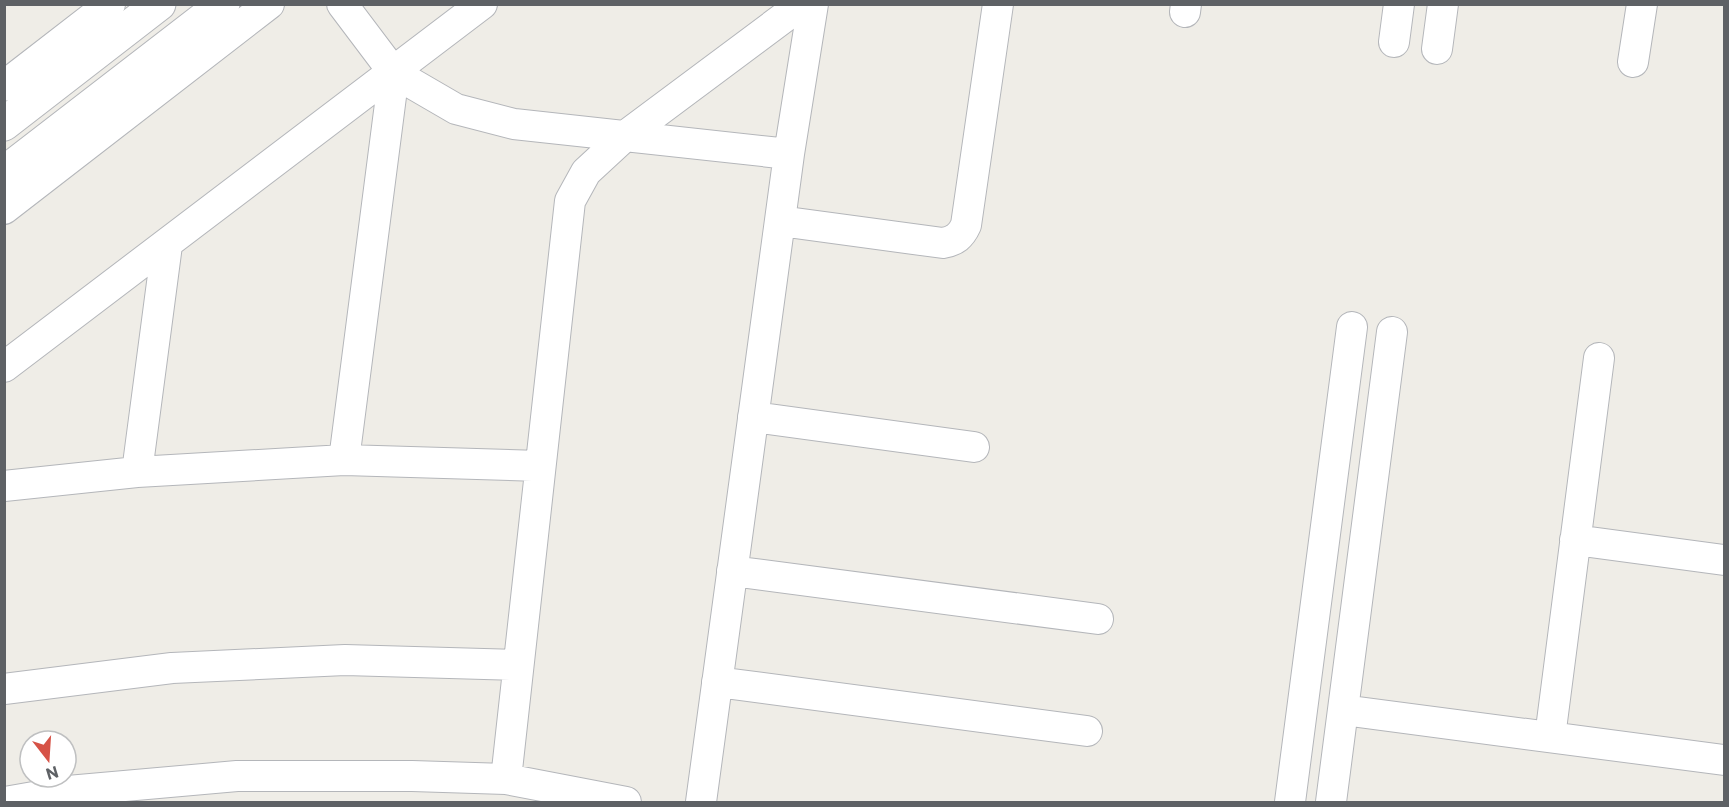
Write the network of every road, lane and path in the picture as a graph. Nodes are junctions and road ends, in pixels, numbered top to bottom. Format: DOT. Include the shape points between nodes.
graph roads {
  1 [pos="110,4"];
  2 [pos="159,4"];
  3 [pos="223,4"];
  4 [pos="268,4"];
  5 [pos="342,4"];
  6 [pos="482,4"];
  7 [pos="802,4"];
  8 [pos="813,4"];
  9 [pos="998,4"];
  10 [pos="1399,4"];
  11 [pos="1443,4"];
  12 [pos="1642,4"];
  13 [pos="1394,42"];
  14 [pos="1437,49"];
  15 [pos="1633,62"];
  16 [pos="394,73"];
  17 [pos="4,86"];
  18 [pos="4,124"];
  19 [pos="625,136"];
  20 [pos="789,154"];
  21 [pos="4,173"];
  22 [pos="4,209"];
  23 [pos="780,221"];
  24 [pos="167,245"];
  25 [pos="1352,327"];
  26 [pos="1392,332"];
  27 [pos="1599,358"];
  28 [pos="4,368"];
  29 [pos="753,417"];
  30 [pos="974,447"];
  31 [pos="344,460"];
  32 [pos="540,466"];
  33 [pos="136,472"];
  34 [pos="4,486"];
  35 [pos="1575,540"];
  36 [pos="1725,560"];
  37 [pos="732,571"];
  38 [pos="1098,619"];
  39 [pos="518,664"];
  40 [pos="717,682"];
  41 [pos="4,689"];
  42 [pos="1343,710"];
  43 [pos="1087,731"];
  44 [pos="1550,737"];
  45 [pos="1725,760"];
  46 [pos="506,779"];
  47 [pos="5,802"];
  48 [pos="626,802"];
  49 [pos="701,802"];
  50 [pos="1290,802"];
  51 [pos="1331,802"];
  1 -- 17 [label="street"];
  2 -- 18 [label="street"];
  3 -- 21 [label="street"];
  4 -- 22 [label="street"];
  5 -- 16 [label="street"];
  6 -- 16 [label="street"];
  7 -- 19 [label="street"];
  8 -- 20 [label="street"];
  9 -- 23 [label="street" via="966,225 958,238 944,243"];
  10 -- 13 [label="street"];
  11 -- 14 [label="street"];
  12 -- 15 [label="street"];
  16 -- 19 [label="street" via="456,109 514,124"];
  16 -- 24 [label="street"];
  16 -- 31 [label="street"];
  19 -- 20 [label="street"];
  19 -- 32 [label="street" via="586,172 570,201"];
  20 -- 23 [label="street"];
  23 -- 29 [label="street"];
  24 -- 28 [label="street"];
  24 -- 33 [label="street"];
  25 -- 50 [label="street"];
  26 -- 42 [label="street"];
  27 -- 35 [label="street"];
  29 -- 30 [label="street"];
  29 -- 37 [label="street"];
  31 -- 32 [label="street"];
  31 -- 33 [label="street"];
  32 -- 39 [label="street"];
  33 -- 34 [label="street"];
  35 -- 36 [label="street"];
  35 -- 44 [label="street"];
  37 -- 38 [label="street"];
  37 -- 40 [label="street"];
  39 -- 41 [label="street" via="345,660 184,668"];
  39 -- 46 [label="street"];
  40 -- 43 [label="street"];
  40 -- 49 [label="street"];
  42 -- 44 [label="street"];
  42 -- 51 [label="street"];
  44 -- 45 [label="street"];
  46 -- 47 [label="street" via="237,776 68,791"];
  46 -- 48 [label="street"];
}
